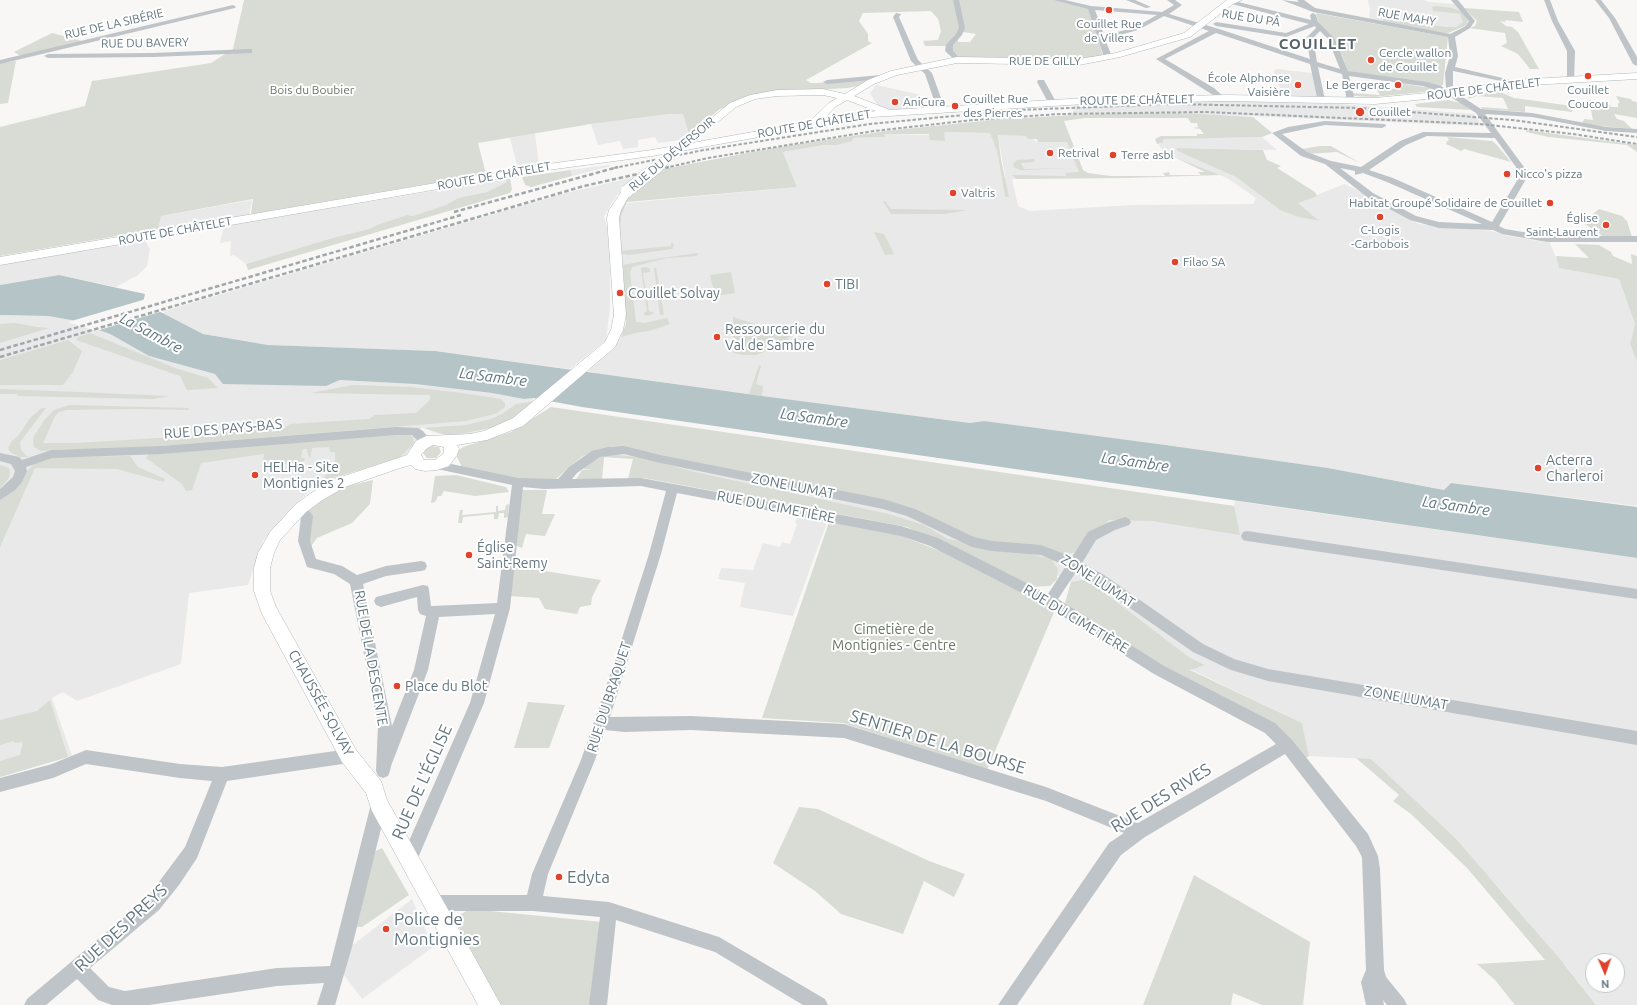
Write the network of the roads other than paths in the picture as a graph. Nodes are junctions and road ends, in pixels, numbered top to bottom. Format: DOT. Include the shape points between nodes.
graph roads {
  1 [pos="956,0"];
  2 [pos="1056,0"];
  3 [pos="1087,0"];
  4 [pos="1129,0"];
  5 [pos="1170,0"];
  6 [pos="1285,0"];
  7 [pos="1300,0"];
  8 [pos="1454,0"];
  9 [pos="1547,0"];
  10 [pos="1598,0"];
  11 [pos="1186,1"];
  12 [pos="1234,1"];
  13 [pos="1179,5"];
  14 [pos="1082,6"];
  15 [pos="233,7"];
  16 [pos="1091,8"];
  17 [pos="1311,9"];
  18 [pos="1161,13"];
  19 [pos="898,14"];
  20 [pos="1203,23"];
  21 [pos="1315,23"];
  22 [pos="1320,28"];
  23 [pos="1217,30"];
  24 [pos="1451,36"];
  25 [pos="1102,38"];
  26 [pos="249,51"];
  27 [pos="1108,57"];
  28 [pos="19,58"];
  29 [pos="957,60"];
  30 [pos="0,62"];
  31 [pos="1312,62"];
  32 [pos="1637,64"];
  33 [pos="921,67"];
  34 [pos="1451,68"];
  35 [pos="1346,73"];
  36 [pos="1637,76"];
  37 [pos="880,77"];
  38 [pos="1571,80"];
  39 [pos="827,82"];
  40 [pos="1041,82"];
  41 [pos="1520,83"];
  42 [pos="1452,92"];
  43 [pos="863,95"];
  44 [pos="847,97"];
  45 [pos="1221,98"];
  46 [pos="1321,100"];
  47 [pos="827,101"];
  48 [pos="1351,101"];
  49 [pos="1052,102"];
  50 [pos="941,109"];
  51 [pos="1479,111"];
  52 [pos="891,112"];
  53 [pos="866,115"];
  54 [pos="844,119"];
  55 [pos="813,124"];
  56 [pos="1382,126"];
  57 [pos="1637,131"];
  58 [pos="1498,136"];
  59 [pos="1328,162"];
  60 [pos="1362,170"];
  61 [pos="1349,179"];
  62 [pos="1494,227"];
  63 [pos="1637,239"];
  64 [pos="0,261"];
  65 [pos="426,442"];
  66 [pos="445,453"];
  67 [pos="0,457"];
  68 [pos="414,459"];
  69 [pos="20,465"];
  70 [pos="518,482"];
  71 [pos="562,484"];
  72 [pos="673,487"];
  73 [pos="0,495"];
  74 [pos="302,508"];
  75 [pos="1125,522"];
  76 [pos="1247,536"];
  77 [pos="1076,564"];
  78 [pos="421,566"];
  79 [pos="356,581"];
  80 [pos="1637,594"];
  81 [pos="1050,600"];
  82 [pos="381,601"];
  83 [pos="503,608"];
  84 [pos="433,612"];
  85 [pos="600,723"];
  86 [pos="1637,738"];
  87 [pos="1287,745"];
  88 [pos="349,756"];
  89 [pos="383,771"];
  90 [pos="222,774"];
  91 [pos="0,785"];
  92 [pos="376,796"];
  93 [pos="1138,831"];
  94 [pos="409,859"];
  95 [pos="532,903"];
  96 [pos="434,904"];
  97 [pos="609,910"];
  98 [pos="78,968"];
  99 [pos="1375,970"];
  100 [pos="336,974"];
  101 [pos="33,1005"];
  102 [pos="326,1005"];
  103 [pos="490,1005"];
  104 [pos="598,1005"];
  105 [pos="819,1005"];
  106 [pos="1007,1005"];
  107 [pos="1375,1005"];
  108 [pos="1398,1005"];
  1 -- 29 [label="street" via="962,28 960,35 950,45 949,52"];
  2 -- 14 [label="street"];
  3 -- 14 [label="street"];
  4 -- 18 [label="street"];
  5 -- 13 [label="street"];
  6 -- 17 [label="street, RUE MAHY"];
  7 -- 17 [label="street"];
  8 -- 24 [label="street" via="1472,21 1468,27"];
  9 -- 38 [label="street" via="1570,51"];
  10 -- 32 [label="street" via="1612,18"];
  11 -- 13 [label="street"];
  12 -- 20 [label="main road, RUE DE GILLY"];
  12 -- 21 [label="street"];
  13 -- 18 [label="street"];
  14 -- 16 [label="street"];
  15 -- 28 [label="street, RUE DE LA SIBÉRIE"];
  16 -- 18 [label="street"];
  16 -- 25 [label="street"];
  17 -- 21 [label="street"];
  17 -- 24 [label="street, RUE MAHY"];
  18 -- 20 [label="street"];
  18 -- 25 [label="street" via="1136,29"];
  19 -- 33 [label="street" via="896,17 915,61"];
  20 -- 21 [label="street, RUE DU PÂ" via="1286,35"];
  20 -- 23 [label="street"];
  20 -- 27 [label="main road, RUE DE GILLY" via="1187,35"];
  21 -- 22 [label="street"];
  22 -- 31 [label="street" via="1308,38"];
  22 -- 35 [label="street" via="1331,38"];
  23 -- 31 [label="street"];
  23 -- 45 [label="street" via="1160,59"];
  24 -- 34 [label="street" via="1454,56"];
  25 -- 27 [label="street"];
  26 -- 28 [label="street, RUE DU BAVERY"];
  27 -- 29 [label="main road, RUE DE GILLY" via="1067,62"];
  28 -- 30 [label="street, RUE DE LA SIBÉRIE"];
  29 -- 33 [label="main road, RUE DE GILLY"];
  31 -- 35 [label="street"];
  31 -- 46 [label="street"];
  33 -- 37 [label="main road, RUE DE GILLY"];
  33 -- 50 [label="street" via="928,72"];
  34 -- 41 [label="street"];
  34 -- 42 [label="street"];
  35 -- 42 [label="street"];
  35 -- 48 [label="street"];
  36 -- 38 [label="main road, ROUTE DE CHÂTELET"];
  37 -- 39 [label="street"];
  37 -- 43 [label="main road, RUE DE GILLY"];
  38 -- 41 [label="main road, ROUTE DE CHÂTELET"];
  40 -- 49 [label="street"];
  41 -- 42 [label="main road, ROUTE DE CHÂTELET"];
  42 -- 48 [label="main road, ROUTE DE CHÂTELET" via="1394,100"];
  42 -- 51 [label="street"];
  43 -- 44 [label="main road, RUE DU DÉVERSOIR"];
  43 -- 47 [label="main road"];
  43 -- 47 [label="main road" via="854,106 848,108 841,108"];
  43 -- 52 [label="main road, RUE DU DÉVERSOIR"];
  43 -- 53 [label="main road"];
  44 -- 47 [label="main road"];
  44 -- 47 [label="main road, RUE DU DÉVERSOIR"];
  45 -- 46 [label="main road, ROUTE DE CHÂTELET"];
  45 -- 49 [label="main road, ROUTE DE CHÂTELET"];
  46 -- 48 [label="main road, ROUTE DE CHÂTELET"];
  47 -- 54 [label="main road, RUE DU DÉVERSOIR" via="834,114"];
  47 -- 55 [label="main road" via="822,117"];
  47 -- 66 [label="main road, RUE DU DÉVERSOIR, bridge" via="811,93 777,93 753,97 726,110 627,191 613,218 620,316 610,344 518,422 470,439"];
  49 -- 50 [label="main road, ROUTE DE CHÂTELET"];
  50 -- 52 [label="main road, ROUTE DE CHÂTELET"];
  51 -- 57 [label="street" via="1532,115 1599,128"];
  51 -- 58 [label="street"];
  52 -- 53 [label="main road, ROUTE DE CHÂTELET"];
  53 -- 54 [label="main road, ROUTE DE CHÂTELET"];
  54 -- 55 [label="main road, ROUTE DE CHÂTELET"];
  55 -- 64 [label="main road, ROUTE DE CHÂTELET"];
  56 -- 59 [label="street" via="1325,123 1276,133 1304,154"];
  58 -- 60 [label="street" via="1426,134 1403,143"];
  58 -- 62 [label="street" via="1520,167 1522,179"];
  59 -- 60 [label="street"];
  59 -- 61 [label="street"];
  60 -- 61 [label="street"];
  60 -- 62 [label="street" via="1474,216"];
  61 -- 62 [label="street" via="1374,198 1418,220 1439,225"];
  62 -- 63 [label="street" via="1520,235 1547,239"];
  65 -- 66 [label="main road" via="436,440"];
  65 -- 68 [label="main road" via="417,449"];
  65 -- 69 [label="street, RUE DES PAYS-BAS" via="414,431 391,431 161,450 51,454"];
  66 -- 68 [label="main road" via="425,466"];
  66 -- 70 [label="street" via="464,470"];
  67 -- 69 [label="street" via="15,460"];
  68 -- 74 [label="main road, CHAUSSÉE SOLVAY" via="340,483 316,496"];
  69 -- 73 [label="street" via="18,479"];
  70 -- 71 [label="street, RUE DU CIMETIÈRE"];
  70 -- 83 [label="street, RUE DE L'ÉGLISE"];
  71 -- 72 [label="street, RUE DU CIMETIÈRE" via="640,482"];
  71 -- 77 [label="street, ZONE LUMAT" via="573,470 596,454 624,450 883,504 911,512 972,542 1041,550"];
  72 -- 81 [label="street, RUE DU CIMETIÈRE" via="901,531 934,542"];
  72 -- 85 [label="street, RUE DU BRAQUET" via="655,554"];
  74 -- 79 [label="street, RUE DE LA DESCENTE" via="307,516 304,541 311,564 337,570"];
  74 -- 88 [label="main road, CHAUSSÉE SOLVAY" via="275,536 266,553 262,568 262,591 268,609"];
  75 -- 77 [label="street" via="1092,536"];
  76 -- 80 [label="street"];
  77 -- 81 [label="street"];
  77 -- 86 [label="street, ZONE LUMAT" via="1198,648 1231,664 1268,675"];
  78 -- 79 [label="street" via="386,571"];
  79 -- 89 [label="street, RUE DE LA DESCENTE" via="384,725"];
  81 -- 87 [label="street, RUE DU CIMETIÈRE" via="1159,670 1270,728"];
  82 -- 84 [label="street" via="423,590 425,610"];
  83 -- 84 [label="street"];
  83 -- 94 [label="street, RUE DE L'ÉGLISE" via="470,721"];
  84 -- 89 [label="street" via="421,670"];
  85 -- 93 [label="street, SENTIER DE LA BOURSE" via="692,723 844,731 1046,794"];
  85 -- 95 [label="street, RUE DU BRAQUET" via="588,760 540,874"];
  87 -- 93 [label="street, RUE DES RIVES"];
  87 -- 99 [label="street, RUE DU CIMETIÈRE" via="1367,848 1372,869"];
  88 -- 90 [label="street"];
  88 -- 92 [label="main road, CHAUSSÉE SOLVAY"];
  89 -- 92 [label="street"];
  90 -- 91 [label="street" via="180,771 86,757 53,771"];
  90 -- 98 [label="street, RUE DES PREYS" via="191,852 173,879 153,904"];
  92 -- 94 [label="main road, CHAUSSÉE SOLVAY"];
  92 -- 100 [label="street"];
  93 -- 106 [label="street, RUE DES RIVES" via="1116,849"];
  94 -- 96 [label="main road, CHAUSSÉE SOLVAY"];
  95 -- 96 [label="street"];
  95 -- 97 [label="street"];
  96 -- 103 [label="main road, CHAUSSÉE SOLVAY"];
  97 -- 104 [label="street"];
  97 -- 105 [label="street" via="719,945"];
  98 -- 100 [label="street" via="104,994 125,1000 277,977"];
  98 -- 101 [label="street, RUE DES PREYS"];
  99 -- 107 [label="street, RUE DU CIMETIÈRE" via="1370,982"];
  99 -- 108 [label="street" via="1379,982"];
  100 -- 102 [label="street"];
}
